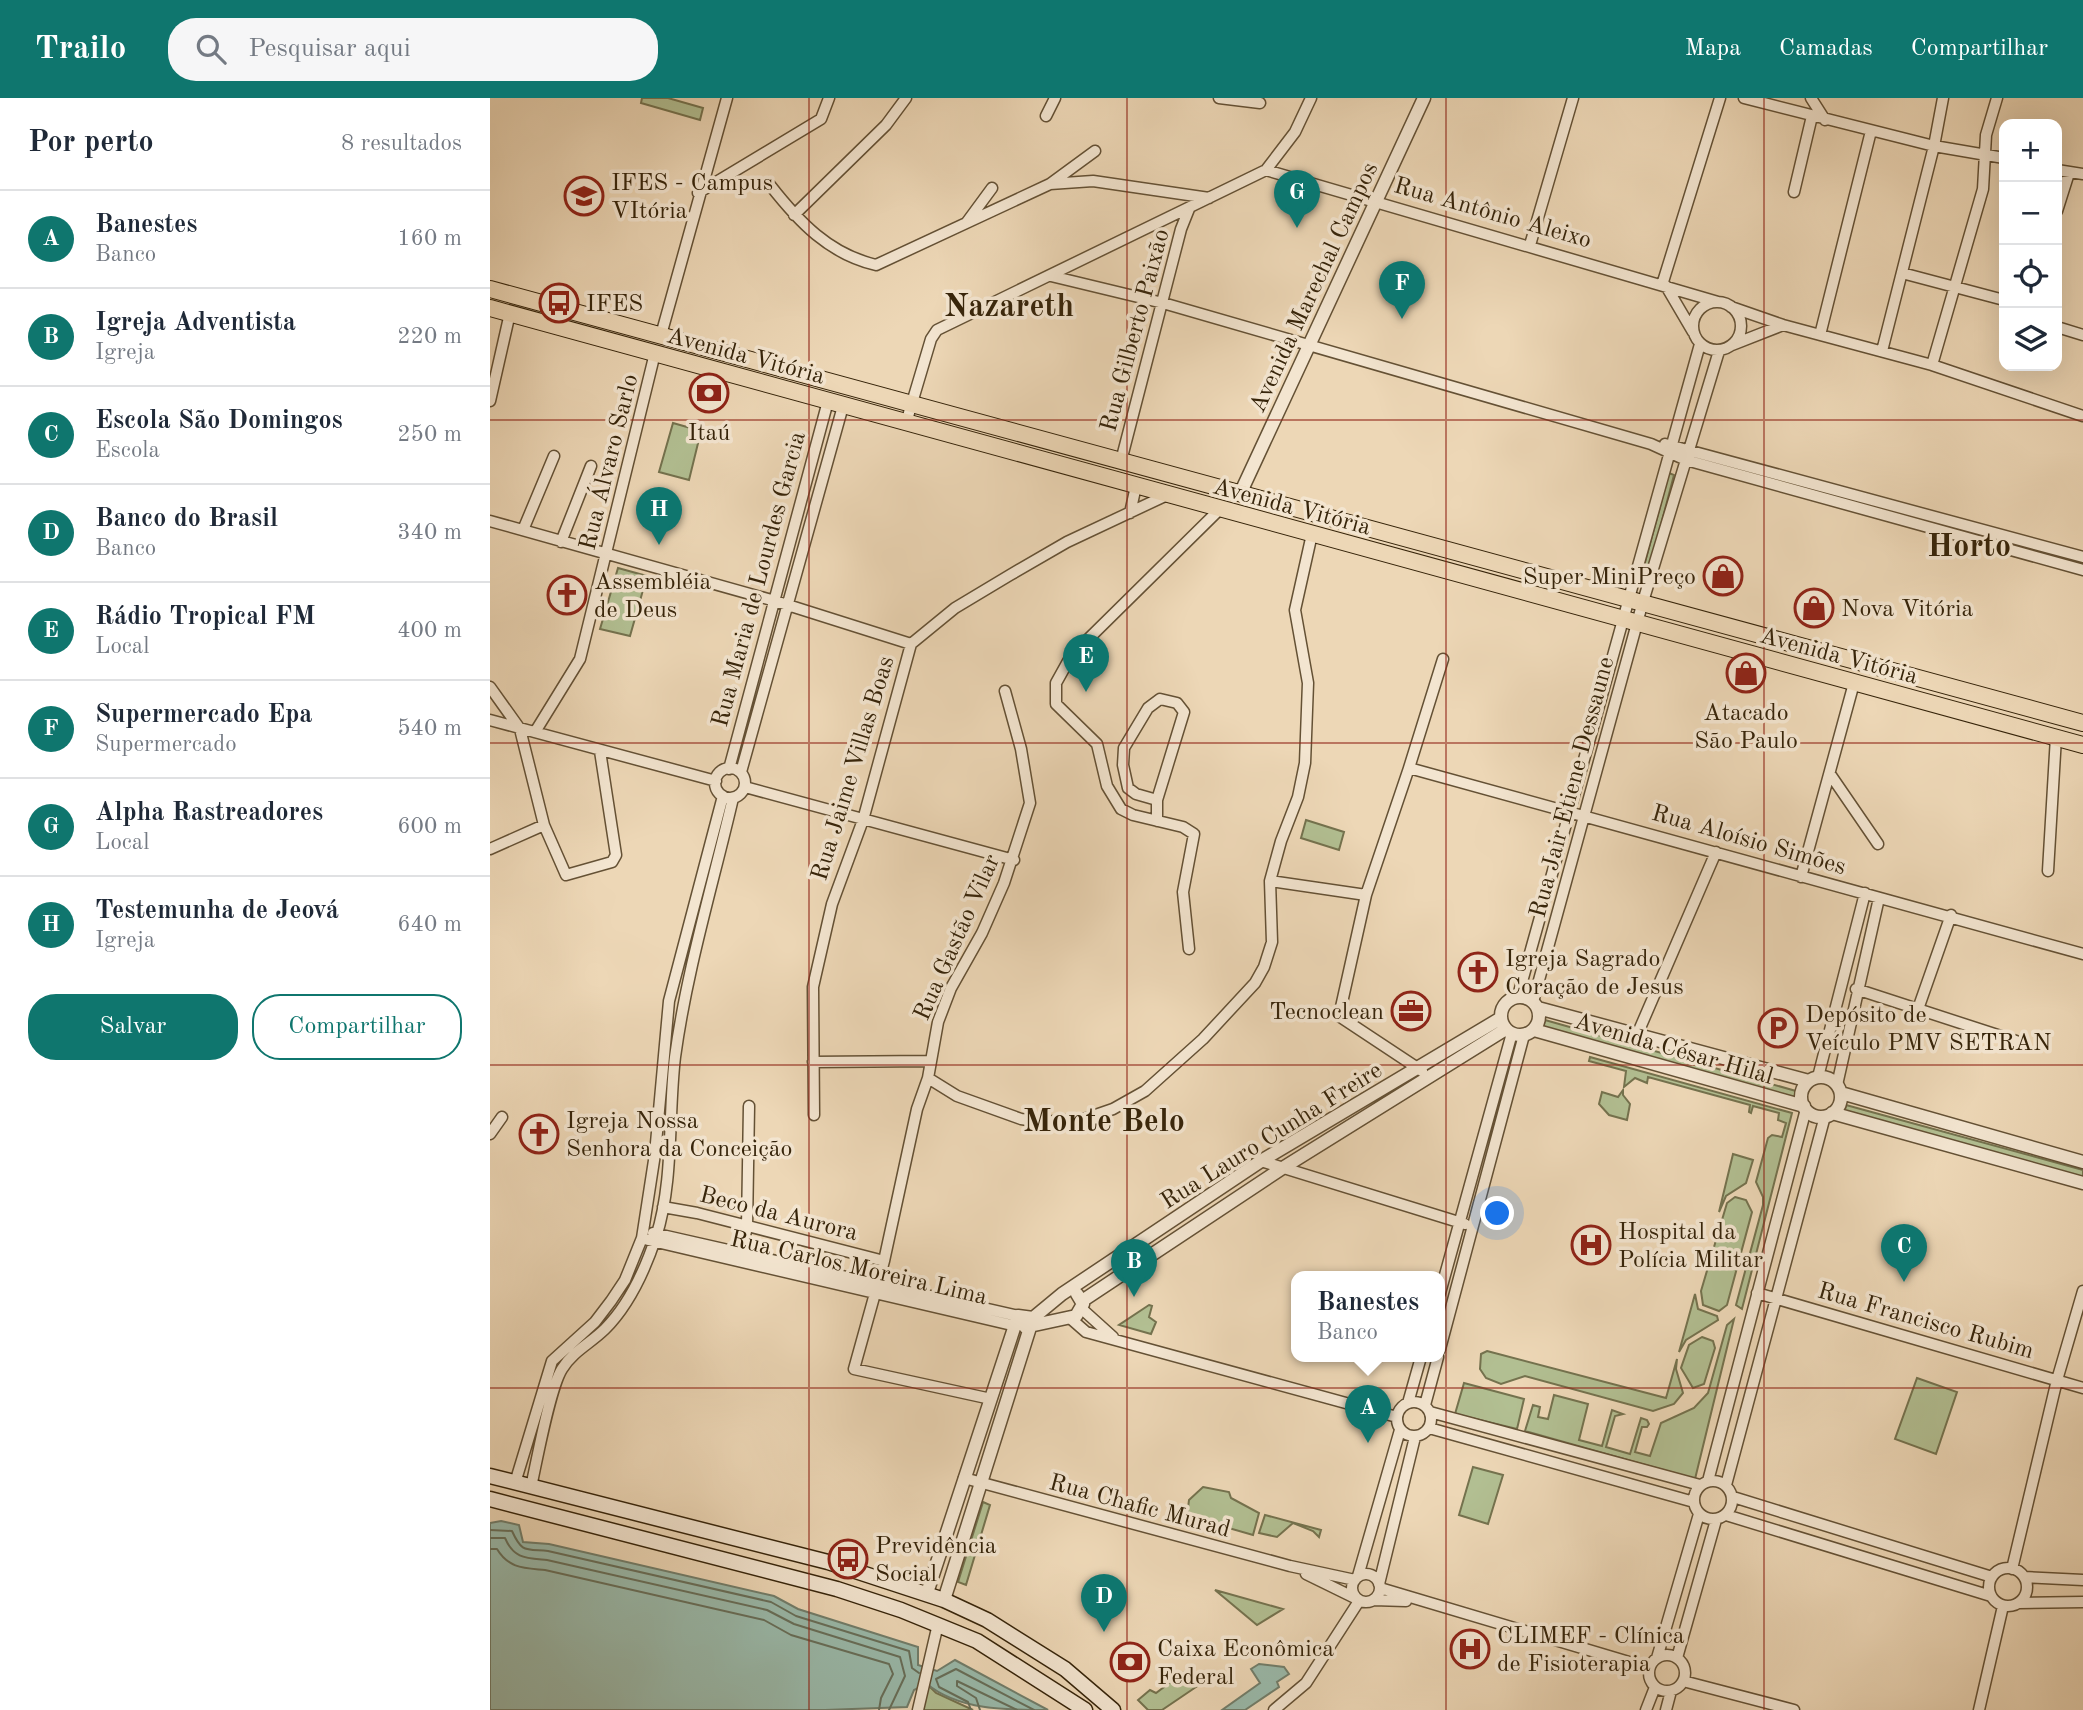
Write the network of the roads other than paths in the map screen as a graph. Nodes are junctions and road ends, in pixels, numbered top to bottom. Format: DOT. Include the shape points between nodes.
graph roads {
  1 [pos="727,98"];
  2 [pos="829,98"];
  3 [pos="906,98"];
  4 [pos="1055,98"];
  5 [pos="1219,98"];
  6 [pos="1311,98"];
  7 [pos="1424,98"];
  8 [pos="1573,98"];
  9 [pos="1720,98"];
  10 [pos="1744,98"];
  11 [pos="1811,98"];
  12 [pos="1943,98"];
  13 [pos="1997,98"];
  14 [pos="1260,103"];
  15 [pos="1046,116"];
  16 [pos="1812,116"];
  17 [pos="1825,120"];
  18 [pos="1871,131"];
  19 [pos="1934,146"];
  20 [pos="1095,151"];
  21 [pos="1986,154"];
  22 [pos="1999,157"];
  23 [pos="1266,170"];
  24 [pos="2062,171"];
  25 [pos="2069,173"];
  26 [pos="2083,174"];
  27 [pos="1050,184"];
  28 [pos="770,185"];
  29 [pos="992,188"];
  30 [pos="1794,192"];
  31 [pos="698,193"];
  32 [pos="2062,195"];
  33 [pos="1209,198"];
  34 [pos="1377,200"];
  35 [pos="1189,209"];
  36 [pos="793,215"];
  37 [pos="1164,219"];
  38 [pos="965,225"];
  39 [pos="1181,229"];
  40 [pos="1530,245"];
  41 [pos="1902,274"];
  42 [pos="1051,276"];
  43 [pos="1664,285"];
  44 [pos="1955,285"];
  45 [pos="490,289"];
  46 [pos="1999,298"];
  47 [pos="1718,302"];
  48 [pos="1163,303"];
  49 [pos="1731,307"];
  50 [pos="490,308"];
  51 [pos="510,313"];
  52 [pos="1783,325"];
  53 [pos="2062,329"];
  54 [pos="1693,332"];
  55 [pos="661,335"];
  56 [pos="1820,335"];
  57 [pos="2083,335"];
  58 [pos="1700,344"];
  59 [pos="1310,345"];
  60 [pos="1732,345"];
  61 [pos="1719,351"];
  62 [pos="1882,351"];
  63 [pos="655,353"];
  64 [pos="1932,365"];
  65 [pos="490,401"];
  66 [pos="836,403"];
  67 [pos="912,404"];
  68 [pos="2083,416"];
  69 [pos="906,423"];
  70 [pos="1670,449"];
  71 [pos="1687,454"];
  72 [pos="554,456"];
  73 [pos="1121,461"];
  74 [pos="591,466"];
  75 [pos="1136,486"];
  76 [pos="1240,494"];
  77 [pos="1167,495"];
  78 [pos="1201,504"];
  79 [pos="1220,509"];
  80 [pos="1130,513"];
  81 [pos="490,521"];
  82 [pos="523,530"];
  83 [pos="1312,534"];
  84 [pos="561,542"];
  85 [pos="607,556"];
  86 [pos="2083,557"];
  87 [pos="2083,570"];
  88 [pos="775,601"];
  89 [pos="1634,602"];
  90 [pos="788,606"];
  91 [pos="1629,621"];
  92 [pos="911,644"];
  93 [pos="1443,659"];
  94 [pos="1854,682"];
  95 [pos="490,687"];
  96 [pos="1005,691"];
  97 [pos="490,720"];
  98 [pos="2083,723"];
  99 [pos="520,729"];
  100 [pos="535,733"];
  101 [pos="2056,737"];
  102 [pos="2083,745"];
  103 [pos="600,751"];
  104 [pos="729,769"];
  105 [pos="1408,771"];
  106 [pos="741,772"];
  107 [pos="1830,774"];
  108 [pos="716,781"];
  109 [pos="745,788"];
  110 [pos="728,797"];
  111 [pos="1157,800"];
  112 [pos="1571,811"];
  113 [pos="1586,815"];
  114 [pos="863,820"];
  115 [pos="1157,821"];
  116 [pos="544,825"];
  117 [pos="1878,844"];
  118 [pos="490,849"];
  119 [pos="1716,852"];
  120 [pos="1014,860"];
  121 [pos="2048,871"];
  122 [pos="1801,877"];
  123 [pos="1270,881"];
  124 [pos="1865,893"];
  125 [pos="1366,895"];
  126 [pos="1879,898"];
  127 [pos="1951,915"];
  128 [pos="1189,949"];
  129 [pos="2083,954"];
  130 [pos="1857,989"];
  131 [pos="1518,996"];
  132 [pos="1536,1005"];
  133 [pos="1918,1009"];
  134 [pos="1515,1029"];
  135 [pos="1637,1035"];
  136 [pos="2016,1041"];
  137 [pos="930,1061"];
  138 [pos="813,1062"];
  139 [pos="1419,1069"];
  140 [pos="928,1078"];
  141 [pos="1429,1078"];
  142 [pos="1814,1079"];
  143 [pos="667,1086"];
  144 [pos="1839,1089"];
  145 [pos="749,1106"];
  146 [pos="1805,1108"];
  147 [pos="814,1115"];
  148 [pos="1829,1115"];
  149 [pos="502,1117"];
  150 [pos="490,1134"];
  151 [pos="1261,1161"];
  152 [pos="2083,1162"];
  153 [pos="1281,1169"];
  154 [pos="2083,1183"];
  155 [pos="663,1208"];
  156 [pos="1460,1223"];
  157 [pos="1473,1226"];
  158 [pos="747,1227"];
  159 [pos="643,1234"];
  160 [pos="656,1238"];
  161 [pos="741,1252"];
  162 [pos="884,1261"];
  163 [pos="1445,1276"];
  164 [pos="877,1287"];
  165 [pos="2083,1291"];
  166 [pos="1757,1293"];
  167 [pos="1063,1294"];
  168 [pos="1777,1300"];
  169 [pos="1082,1305"];
  170 [pos="1067,1318"];
  171 [pos="1017,1321"];
  172 [pos="1032,1323"];
  173 [pos="1445,1330"];
  174 [pos="1115,1339"];
  175 [pos="1420,1362"];
  176 [pos="1436,1362"];
  177 [pos="2057,1380"];
  178 [pos="2083,1388"];
  179 [pos="991,1399"];
  180 [pos="1408,1403"];
  181 [pos="1427,1409"];
  182 [pos="1397,1417"];
  183 [pos="1429,1428"];
  184 [pos="1400,1430"];
  185 [pos="1415,1437"];
  186 [pos="490,1476"];
  187 [pos="964,1478"];
  188 [pos="515,1483"];
  189 [pos="979,1483"];
  190 [pos="1704,1483"];
  191 [pos="1726,1485"];
  192 [pos="531,1487"];
  193 [pos="1733,1497"];
  194 [pos="490,1499"];
  195 [pos="1694,1502"];
  196 [pos="1699,1514"];
  197 [pos="1721,1517"];
  198 [pos="1821,1524"];
  199 [pos="1817,1543"];
  200 [pos="1908,1550"];
  201 [pos="1290,1566"];
  202 [pos="2012,1569"];
  203 [pos="1903,1570"];
  204 [pos="1992,1577"];
  205 [pos="2024,1577"];
  206 [pos="1356,1578"];
  207 [pos="2083,1580"];
  208 [pos="1379,1586"];
  209 [pos="927,1593"];
  210 [pos="1991,1596"];
  211 [pos="1357,1599"];
  212 [pos="944,1600"];
  213 [pos="1373,1600"];
  214 [pos="1420,1601"];
  215 [pos="2083,1602"];
  216 [pos="2019,1603"];
  217 [pos="2003,1606"];
  218 [pos="901,1610"];
  219 [pos="938,1624"];
  220 [pos="1657,1658"];
  221 [pos="1677,1658"];
  222 [pos="1649,1668"];
  223 [pos="1683,1682"];
  224 [pos="1655,1687"];
  225 [pos="1671,1691"];
  226 [pos="919,1706"];
  227 [pos="1085,1710"];
  228 [pos="1113,1710"];
  229 [pos="1274,1710"];
  230 [pos="1647,1710"];
  231 [pos="1665,1710"];
  232 [pos="1794,1710"];
  233 [pos="1979,1710"];
  1 -- 31 [label="street"];
  2 -- 31 [label="street" via="821,119"];
  3 -- 36 [label="street" via="872,140"];
  4 -- 15 [label="street"];
  5 -- 14 [label="street"];
  6 -- 23 [label="street" via="1295,132"];
  7 -- 34 [label="street, Avenida Marechal Campos"];
  8 -- 40 [label="street"];
  9 -- 43 [label="street"];
  10 -- 16 [label="street"];
  11 -- 17 [label="street"];
  12 -- 19 [label="street"];
  13 -- 21 [label="street" via="1989,120"];
  16 -- 17 [label="street"];
  16 -- 30 [label="street"];
  17 -- 18 [label="street"];
  18 -- 19 [label="street"];
  18 -- 56 [label="street"];
  19 -- 21 [label="street"];
  19 -- 41 [label="street"];
  20 -- 27 [label="street"];
  21 -- 22 [label="street"];
  21 -- 44 [label="street" via="1983,189"];
  23 -- 33 [label="street"];
  23 -- 34 [label="street, Rua Antônio Aleixo"];
  24 -- 25 [label="street"];
  25 -- 26 [label="street"];
  25 -- 32 [label="street"];
  27 -- 33 [label="street" via="1107,182"];
  27 -- 38 [label="street"];
  28 -- 36 [label="street"];
  29 -- 38 [label="street"];
  31 -- 55 [label="street"];
  33 -- 35 [label="street"];
  34 -- 40 [label="street, Rua Antônio Aleixo"];
  34 -- 59 [label="street, Avenida Marechal Campos"];
  35 -- 37 [label="street"];
  35 -- 39 [label="street, Rua Gilberto Paixão"];
  36 -- 38 [label="street" via="846,256 876,265"];
  37 -- 39 [label="street"];
  37 -- 42 [label="street"];
  39 -- 48 [label="street, Rua Gilberto Paixão"];
  40 -- 43 [label="street, Rua Antônio Aleixo"];
  41 -- 44 [label="street"];
  41 -- 62 [label="street"];
  42 -- 48 [label="street"];
  42 -- 67 [label="street" via="934,334"];
  43 -- 47 [label="street, Rua Antônio Aleixo"];
  43 -- 54 [label="street"];
  44 -- 46 [label="street"];
  44 -- 64 [label="street"];
  45 -- 55 [label="main road, Avenida Vitória"];
  47 -- 49 [label="street"];
  47 -- 54 [label="street" via="1695,314"];
  48 -- 59 [label="street"];
  48 -- 73 [label="street, Rua Gilberto Paixão"];
  49 -- 52 [label="street"];
  49 -- 60 [label="street" via="1741,321"];
  50 -- 51 [label="main road, Avenida Vitória"];
  51 -- 63 [label="main road, Avenida Vitória"];
  51 -- 65 [label="street"];
  52 -- 56 [label="street"];
  52 -- 60 [label="street"];
  53 -- 57 [label="street"];
  54 -- 58 [label="street"];
  55 -- 67 [label="main road, Avenida Vitória"];
  56 -- 62 [label="street"];
  58 -- 61 [label="street"];
  58 -- 70 [label="street"];
  59 -- 70 [label="street"];
  59 -- 76 [label="street, Avenida Marechal Campos"];
  60 -- 61 [label="street"];
  61 -- 71 [label="street"];
  62 -- 64 [label="street"];
  63 -- 66 [label="main road, Avenida Vitória"];
  63 -- 85 [label="street, Rua Álvaro Sarlo"];
  64 -- 68 [label="street"];
  66 -- 69 [label="main road, Avenida Vitória"];
  66 -- 88 [label="street, Rua Maria de Lourdes Garcia"];
  66 -- 90 [label="street, Rua Maria de Lourdes Garcia"];
  67 -- 69 [label="street"];
  67 -- 73 [label="main road, Avenida Vitória"];
  69 -- 75 [label="main road, Avenida Vitória"];
  70 -- 71 [label="street"];
  70 -- 89 [label="street"];
  71 -- 86 [label="street"];
  71 -- 87 [label="street"];
  71 -- 89 [label="street"];
  72 -- 82 [label="street"];
  73 -- 76 [label="main road, Avenida Vitória"];
  74 -- 84 [label="street"];
  75 -- 77 [label="main road, Avenida Vitória"];
  75 -- 80 [label="street"];
  76 -- 78 [label="main road" via="1227,506"];
  76 -- 89 [label="main road, Avenida Vitória"];
  77 -- 78 [label="main road, Avenida Vitória"];
  77 -- 80 [label="street, Rua Jaime Villas Boas"];
  78 -- 79 [label="main road, Avenida Vitória"];
  79 -- 83 [label="main road, Avenida Vitória"];
  79 -- 115 [label="street" via="1099,626 1071,656 1056,683 1056,704 1097,744 1113,800 1133,815"];
  80 -- 92 [label="street, Rua Jaime Villas Boas" via="999,581 955,608"];
  81 -- 82 [label="street"];
  82 -- 84 [label="street"];
  83 -- 91 [label="main road, Avenida Vitória"];
  83 -- 123 [label="street" via="1295,610 1308,683 1306,763"];
  84 -- 85 [label="street"];
  85 -- 88 [label="street"];
  85 -- 100 [label="street, Rua Álvaro Sarlo" via="580,659"];
  88 -- 90 [label="street"];
  88 -- 104 [label="street, Rua Maria de Lourdes Garcia"];
  89 -- 91 [label="street"];
  89 -- 91 [label="street"];
  89 -- 98 [label="main road, Avenida Vitória"];
  90 -- 92 [label="street"];
  90 -- 106 [label="street, Rua Maria de Lourdes Garcia"];
  91 -- 94 [label="main road, Avenida Vitória"];
  91 -- 112 [label="street, Rua Jair Etiene Dessaune"];
  91 -- 113 [label="street, Rua Jair Etiene Dessaune"];
  92 -- 114 [label="street, Rua Jaime Villas Boas"];
  93 -- 105 [label="street"];
  94 -- 101 [label="main road, Avenida Vitória"];
  94 -- 107 [label="street"];
  95 -- 99 [label="street"];
  96 -- 120 [label="street, Rua Gastão Vilar" via="1031,799"];
  97 -- 99 [label="street"];
  99 -- 100 [label="street"];
  99 -- 116 [label="street"];
  100 -- 103 [label="street"];
  101 -- 102 [label="main road, Avenida Vitória"];
  101 -- 121 [label="street"];
  103 -- 108 [label="street"];
  103 -- 116 [label="street" via="615,859 566,875"];
  104 -- 106 [label="street"];
  104 -- 108 [label="street"];
  105 -- 112 [label="street, Rua Aloísio Simões"];
  105 -- 125 [label="street"];
  106 -- 109 [label="street"];
  107 -- 117 [label="street"];
  107 -- 122 [label="street"];
  108 -- 110 [label="street" via="715,786"];
  109 -- 110 [label="street" via="739,796"];
  109 -- 114 [label="street"];
  110 -- 143 [label="street" via="669,1001"];
  111 -- 111 [label="street" via="1184,719 1182,707 1160,699 1143,715 1123,757 1128,788"];
  111 -- 115 [label="street"];
  112 -- 113 [label="street, Rua Aloísio Simões"];
  112 -- 131 [label="street, Rua Jair Etiene Dessaune"];
  113 -- 119 [label="street, Rua Aloísio Simões"];
  113 -- 132 [label="street, Rua Jair Etiene Dessaune"];
  114 -- 120 [label="street"];
  114 -- 138 [label="street, Rua Jaime Villas Boas" via="832,904 815,975"];
  115 -- 128 [label="street" via="1194,834 1183,892"];
  116 -- 118 [label="street"];
  119 -- 122 [label="street, Rua Aloísio Simões"];
  119 -- 135 [label="street"];
  120 -- 137 [label="street, Rua Gastão Vilar" via="982,933 951,988"];
  122 -- 124 [label="street, Rua Aloísio Simões"];
  123 -- 125 [label="street"];
  123 -- 140 [label="street" via="1272,942 1255,983 1197,1045 1144,1091 1113,1109 1084,1119 1021,1119 957,1096"];
  124 -- 126 [label="street, Rua Aloísio Simões"];
  124 -- 142 [label="street"];
  125 -- 139 [label="street" via="1339,1016"];
  126 -- 127 [label="street, Rua Aloísio Simões"];
  126 -- 130 [label="street"];
  127 -- 129 [label="street, Rua Aloísio Simões"];
  127 -- 133 [label="street"];
  130 -- 133 [label="street"];
  130 -- 144 [label="street"];
  131 -- 132 [label="street, Avenida César Hilal"];
  131 -- 134 [label="street" via="1506,1003"];
  132 -- 134 [label="street" via="1539,1018"];
  132 -- 135 [label="street, Avenida César Hilal"];
  133 -- 136 [label="street"];
  134 -- 139 [label="street, Rua Lauro Cunha Freire"];
  134 -- 141 [label="street, Rua Lauro Cunha Freire"];
  134 -- 146 [label="street, Avenida César Hilal"];
  134 -- 156 [label="street"];
  134 -- 157 [label="street"];
  135 -- 142 [label="street, Avenida César Hilal"];
  137 -- 138 [label="street"];
  137 -- 140 [label="street, Rua Gastão Vilar"];
  138 -- 147 [label="street, Rua Jaime Villas Boas"];
  139 -- 141 [label="street"];
  139 -- 151 [label="street, Rua Lauro Cunha Freire"];
  140 -- 162 [label="street, Rua Gastão Vilar"];
  141 -- 153 [label="street, Rua Lauro Cunha Freire"];
  142 -- 144 [label="street" via="1830,1079"];
  142 -- 146 [label="street" via="1802,1093"];
  143 -- 155 [label="street"];
  143 -- 159 [label="street"];
  144 -- 148 [label="street" via="1840,1104"];
  144 -- 152 [label="street"];
  145 -- 158 [label="street"];
  146 -- 148 [label="street" via="1815,1115"];
  146 -- 166 [label="street"];
  148 -- 154 [label="street"];
  148 -- 168 [label="street"];
  149 -- 150 [label="street"];
  151 -- 153 [label="street"];
  151 -- 167 [label="street, Rua Lauro Cunha Freire"];
  153 -- 156 [label="street"];
  153 -- 169 [label="street, Rua Lauro Cunha Freire"];
  155 -- 158 [label="street, Beco da Aurora"];
  155 -- 160 [label="street"];
  156 -- 157 [label="street"];
  156 -- 163 [label="street"];
  157 -- 173 [label="street"];
  158 -- 161 [label="street"];
  158 -- 162 [label="street, Beco da Aurora"];
  159 -- 160 [label="street, Rua Carlos Moreira Lima"];
  159 -- 188 [label="street" via="625,1280 611,1301 552,1361"];
  160 -- 161 [label="street, Rua Carlos Moreira Lima"];
  160 -- 164 [label="street, Rua Carlos Moreira Lima"];
  160 -- 192 [label="street" via="637,1286 622,1307 561,1370"];
  161 -- 164 [label="street, Rua Carlos Moreira Lima"];
  162 -- 164 [label="street, Rua Gastão Vilar"];
  164 -- 171 [label="street, Rua Carlos Moreira Lima"];
  164 -- 179 [label="street" via="854,1369"];
  165 -- 177 [label="street"];
  166 -- 168 [label="street, Rua Francisco Rubim"];
  166 -- 190 [label="street"];
  167 -- 169 [label="street" via="1077,1294"];
  167 -- 170 [label="street" via="1056,1309"];
  167 -- 172 [label="street"];
  168 -- 177 [label="street, Rua Francisco Rubim"];
  168 -- 191 [label="street"];
  169 -- 170 [label="street" via="1076,1316"];
  169 -- 174 [label="street"];
  170 -- 172 [label="street, Rua Carlos Moreira Lima"];
  170 -- 174 [label="street" via="1086,1332"];
  171 -- 172 [label="street, Rua Carlos Moreira Lima"];
  171 -- 179 [label="street"];
  172 -- 189 [label="street"];
  174 -- 182 [label="street"];
  175 -- 180 [label="street"];
  176 -- 181 [label="street"];
  177 -- 178 [label="street, Rua Francisco Rubim"];
  177 -- 202 [label="street"];
  179 -- 187 [label="street"];
  180 -- 181 [label="street"];
  180 -- 182 [label="street"];
  181 -- 183 [label="street"];
  181 -- 190 [label="street"];
  182 -- 184 [label="street"];
  183 -- 185 [label="street"];
  183 -- 195 [label="street"];
  184 -- 185 [label="street"];
  184 -- 206 [label="street"];
  185 -- 208 [label="street"];
  186 -- 188 [label="main road"];
  187 -- 189 [label="street, Rua Chafic Murad"];
  187 -- 209 [label="street"];
  188 -- 192 [label="main road"];
  189 -- 201 [label="street, Rua Chafic Murad"];
  189 -- 212 [label="street"];
  190 -- 191 [label="street"];
  190 -- 195 [label="street"];
  191 -- 193 [label="street"];
  192 -- 209 [label="main road" via="828,1562"];
  193 -- 197 [label="street" via="1732,1507"];
  193 -- 198 [label="street"];
  194 -- 218 [label="main road" via="837,1589"];
  195 -- 196 [label="street"];
  196 -- 197 [label="street"];
  196 -- 220 [label="street"];
  197 -- 199 [label="street"];
  197 -- 221 [label="street"];
  198 -- 199 [label="street"];
  198 -- 200 [label="street"];
  199 -- 203 [label="street"];
  200 -- 203 [label="street"];
  200 -- 204 [label="street"];
  201 -- 206 [label="street, Rua Chafic Murad"];
  201 -- 211 [label="street, Rua Chafic Murad"];
  202 -- 204 [label="street"];
  202 -- 205 [label="street"];
  203 -- 210 [label="street"];
  204 -- 210 [label="street"];
  205 -- 207 [label="street"];
  205 -- 216 [label="street" via="2027,1591"];
  206 -- 208 [label="street" via="1370,1575"];
  206 -- 211 [label="street" via="1352,1589"];
  208 -- 213 [label="street"];
  208 -- 214 [label="street"];
  209 -- 212 [label="main road"];
  210 -- 217 [label="street"];
  211 -- 213 [label="street"];
  211 -- 229 [label="street" via="1306,1683"];
  212 -- 218 [label="main road"];
  212 -- 228 [label="main road" via="987,1620 1065,1669"];
  213 -- 214 [label="street"];
  214 -- 222 [label="street"];
  215 -- 216 [label="street"];
  216 -- 217 [label="street"];
  217 -- 233 [label="street"];
  218 -- 219 [label="main road"];
  219 -- 226 [label="street"];
  219 -- 227 [label="main road" via="1005,1657"];
  220 -- 221 [label="street"];
  220 -- 222 [label="street"];
  221 -- 223 [label="street" via="1684,1669"];
  222 -- 224 [label="street"];
  223 -- 225 [label="street"];
  223 -- 232 [label="street"];
  224 -- 225 [label="street"];
  224 -- 230 [label="street"];
  225 -- 231 [label="street"];
}
